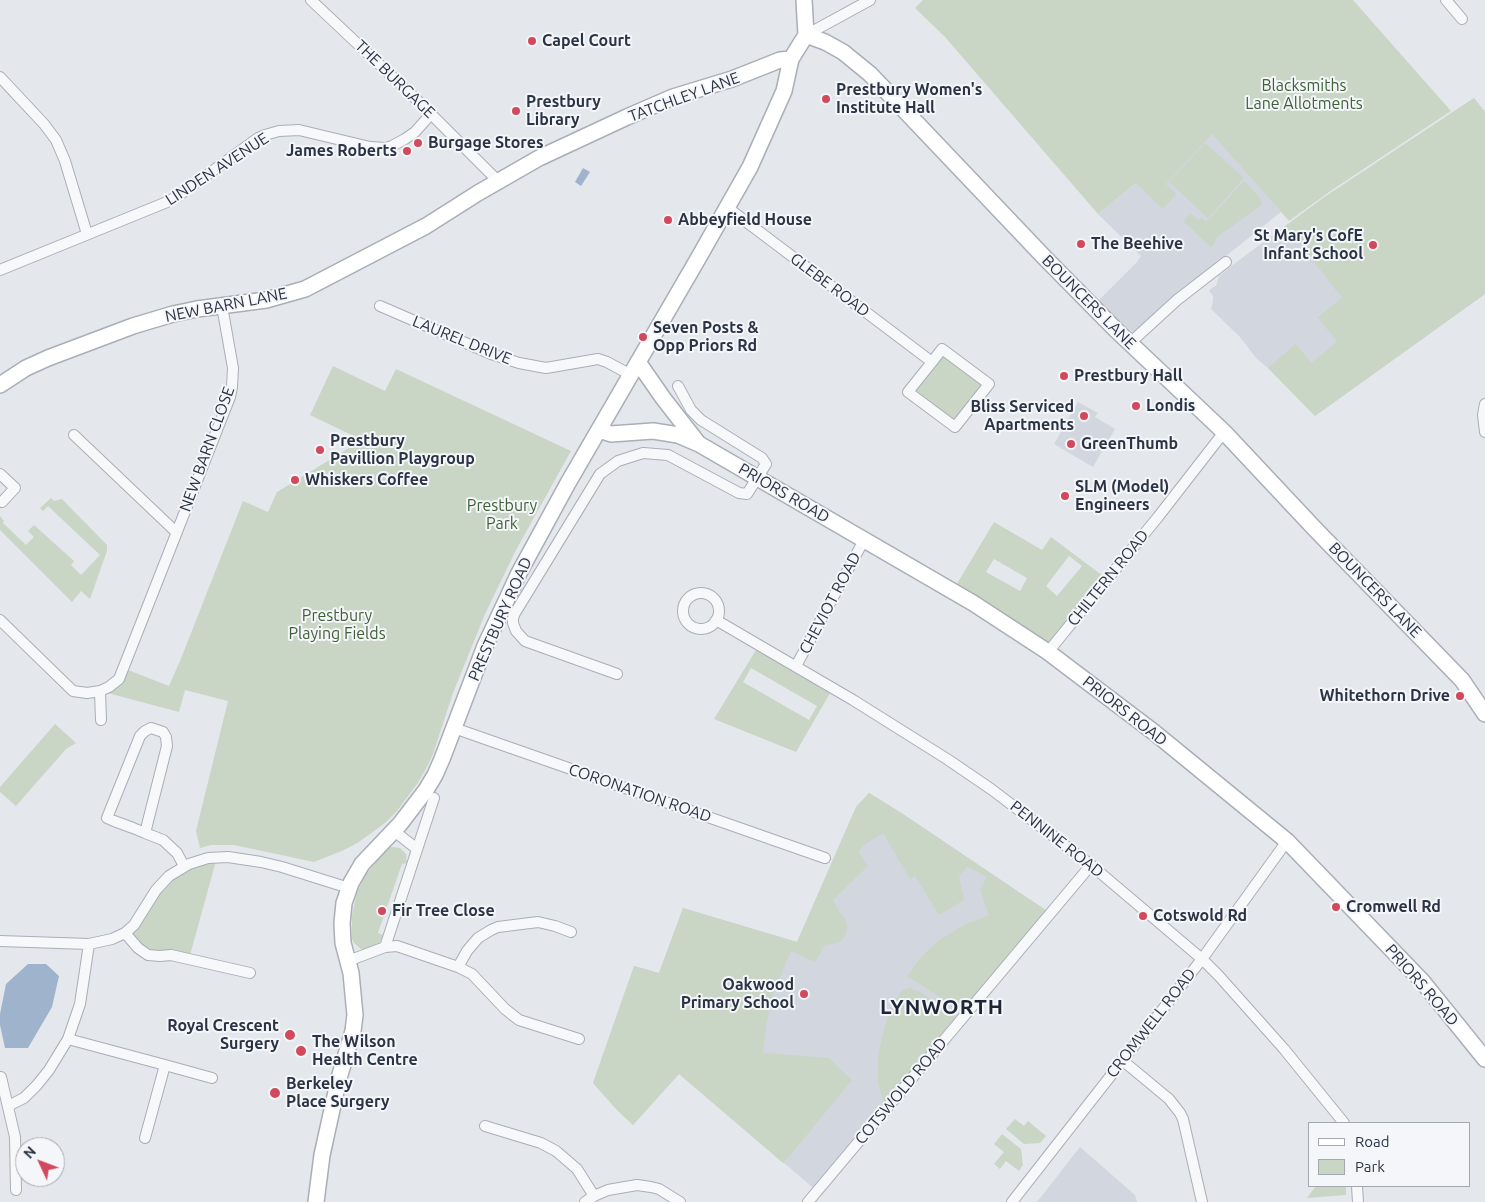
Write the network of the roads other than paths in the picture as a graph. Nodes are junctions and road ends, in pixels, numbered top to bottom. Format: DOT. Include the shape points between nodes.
graph roads {
  1 [pos="311,0"];
  2 [pos="804,0"];
  3 [pos="870,0"];
  4 [pos="1446,0"];
  5 [pos="1462,20"];
  6 [pos="806,35"];
  7 [pos="792,59"];
  8 [pos="0,78"];
  9 [pos="431,114"];
  10 [pos="498,181"];
  11 [pos="728,208"];
  12 [pos="87,234"];
  13 [pos="1226,262"];
  14 [pos="0,270"];
  15 [pos="222,306"];
  16 [pos="380,306"];
  17 [pos="1130,343"];
  18 [pos="932,362"];
  19 [pos="634,368"];
  20 [pos="1,382"];
  21 [pos="678,386"];
  22 [pos="1485,404"];
  23 [pos="599,430"];
  24 [pos="1224,432"];
  25 [pos="1485,432"];
  26 [pos="74,435"];
  27 [pos="699,444"];
  28 [pos="0,474"];
  29 [pos="757,478"];
  30 [pos="2,502"];
  31 [pos="176,532"];
  32 [pos="864,540"];
  33 [pos="0,620"];
  34 [pos="716,620"];
  35 [pos="1048,652"];
  36 [pos="796,666"];
  37 [pos="617,674"];
  38 [pos="100,690"];
  39 [pos="1484,712"];
  40 [pos="101,720"];
  41 [pos="454,728"];
  42 [pos="434,798"];
  43 [pos="394,831"];
  44 [pos="145,833"];
  45 [pos="1286,842"];
  46 [pos="417,849"];
  47 [pos="825,858"];
  48 [pos="1091,865"];
  49 [pos="184,866"];
  50 [pos="349,888"];
  51 [pos="571,932"];
  52 [pos="125,933"];
  53 [pos="0,941"];
  54 [pos="88,944"];
  55 [pos="385,947"];
  56 [pos="1202,959"];
  57 [pos="348,961"];
  58 [pos="458,967"];
  59 [pos="250,974"];
  60 [pos="68,1039"];
  61 [pos="579,1039"];
  62 [pos="1485,1059"];
  63 [pos="1122,1060"];
  64 [pos="165,1065"];
  65 [pos="1,1076"];
  66 [pos="212,1078"];
  67 [pos="8,1106"];
  68 [pos="1343,1122"];
  69 [pos="485,1126"];
  70 [pos="145,1138"];
  71 [pos="1358,1187"];
  72 [pos="16,1190"];
  73 [pos="590,1199"];
  74 [pos="316,1202"];
  75 [pos="680,1202"];
  76 [pos="808,1202"];
  77 [pos="1012,1202"];
  78 [pos="1202,1202"];
  79 [pos="1358,1202"];
  1 -- 9 [label="street, THE BURGAGE"];
  2 -- 6 [label="main road"];
  3 -- 6 [label="street"];
  4 -- 5 [label="street"];
  6 -- 7 [label="main road, PRESTBURY ROAD"];
  6 -- 17 [label="main road, BOUNCERS LANE" via="843,52 870,74 1025,238"];
  7 -- 10 [label="main road, TATCHLEY LANE" via="780,60 673,97 548,154"];
  7 -- 11 [label="main road, PRESTBURY ROAD" via="780,99"];
  8 -- 12 [label="street" via="56,140 66,161"];
  9 -- 10 [label="street, THE BURGAGE"];
  9 -- 12 [label="street, LINDEN AVENUE" via="405,139 386,148 299,130 272,132 258,138 178,196"];
  10 -- 15 [label="main road, NEW BARN LANE" via="426,226 305,289 277,298"];
  11 -- 18 [label="street, GLEBE ROAD"];
  11 -- 19 [label="main road, PRESTBURY ROAD"];
  12 -- 14 [label="street, LINDEN AVENUE"];
  13 -- 17 [label="street" via="1177,300"];
  15 -- 20 [label="main road, NEW BARN LANE" via="173,314 132,326 41,362"];
  15 -- 31 [label="street, NEW BARN CLOSE" via="232,359 230,397"];
  16 -- 19 [label="street, LAUREL DRIVE" via="519,363 546,368 598,359"];
  17 -- 24 [label="main road, BOUNCERS LANE"];
  18 -- 18 [label="street" via="942,349 989,384 955,427 908,392"];
  19 -- 23 [label="main road, PRESTBURY ROAD"];
  19 -- 27 [label="main road, PRIORS ROAD" via="663,398"];
  21 -- 29 [label="street" via="691,410 701,420 762,458 766,464"];
  22 -- 25 [label="street"];
  23 -- 27 [label="main road, PRIORS ROAD" via="611,434 653,431"];
  23 -- 41 [label="main road, PRESTBURY ROAD" via="519,573 485,646"];
  24 -- 35 [label="street, CHILTERN ROAD"];
  24 -- 39 [label="main road, BOUNCERS LANE" via="1462,680"];
  26 -- 31 [label="street, NEW BARN CLOSE"];
  27 -- 29 [label="main road, PRIORS ROAD"];
  28 -- 30 [label="street" via="15,488"];
  29 -- 32 [label="main road, PRIORS ROAD"];
  29 -- 37 [label="street" via="747,494 739,493 668,455 651,452 626,457 600,474 515,613 513,623 525,641"];
  31 -- 38 [label="street, NEW BARN CLOSE" via="119,679"];
  32 -- 35 [label="main road, PRIORS ROAD" via="973,603"];
  32 -- 36 [label="street, CHEVIOT ROAD"];
  33 -- 38 [label="street" via="73,691"];
  34 -- 36 [label="street, PENNINE ROAD"];
  35 -- 45 [label="main road, PRIORS ROAD" via="1155,733"];
  36 -- 48 [label="street, PENNINE ROAD" via="947,759"];
  38 -- 40 [label="street"];
  41 -- 43 [label="main road, PRESTBURY ROAD" via="435,775"];
  41 -- 47 [label="street, CORONATION ROAD"];
  42 -- 46 [label="street"];
  43 -- 46 [label="street"];
  43 -- 50 [label="main road, PRESTBURY ROAD" via="362,864"];
  44 -- 44 [label="street" via="167,741 163,732 151,728 140,736 107,818"];
  44 -- 49 [label="street" via="173,848"];
  45 -- 56 [label="street, CROMWELL ROAD"];
  45 -- 62 [label="main road, PRIORS ROAD" via="1422,981"];
  46 -- 55 [label="street"];
  48 -- 56 [label="street, PENNINE ROAD"];
  48 -- 76 [label="street, COTSWOLD ROAD"];
  49 -- 50 [label="street" via="208,858 228,857 282,867"];
  49 -- 52 [label="street" via="162,883"];
  50 -- 57 [label="main road, PRESTBURY ROAD" via="342,923"];
  51 -- 58 [label="street" via="538,922 498,927 478,938"];
  52 -- 54 [label="street"];
  52 -- 59 [label="street" via="148,955 171,954"];
  53 -- 54 [label="street"];
  54 -- 60 [label="street" via="80,1004"];
  55 -- 57 [label="street"];
  55 -- 58 [label="street" via="397,946"];
  56 -- 63 [label="street, CROMWELL ROAD"];
  56 -- 68 [label="street, PENNINE ROAD"];
  57 -- 74 [label="main road, PRESTBURY ROAD" via="356,1015 322,1155"];
  58 -- 61 [label="street" via="472,974 519,1020"];
  60 -- 64 [label="street"];
  60 -- 67 [label="street" via="37,1085 24,1098"];
  63 -- 77 [label="street, CROMWELL ROAD"];
  63 -- 78 [label="street" via="1169,1099 1180,1113"];
  64 -- 66 [label="street"];
  64 -- 70 [label="street"];
  65 -- 67 [label="street"];
  67 -- 72 [label="street" via="15,1137"];
  69 -- 73 [label="street" via="541,1143 556,1151 577,1169"];
  71 -- 79 [label="street"];
  73 -- 75 [label="street" via="620,1187 643,1185 659,1189"];
}
